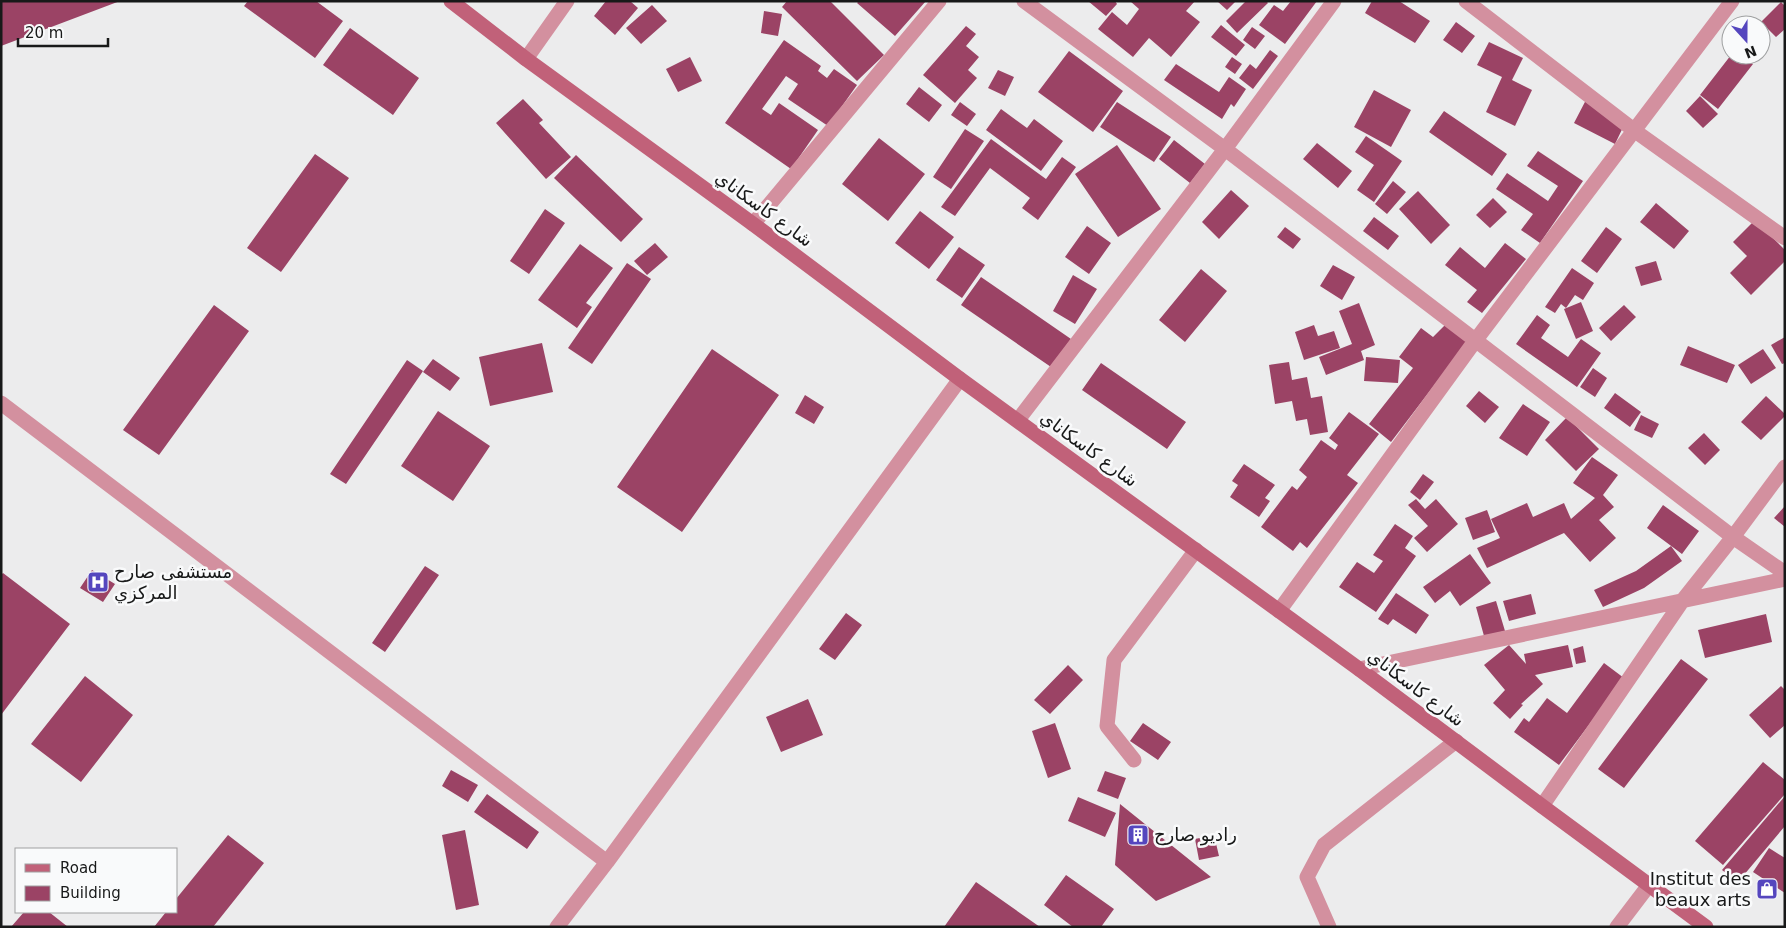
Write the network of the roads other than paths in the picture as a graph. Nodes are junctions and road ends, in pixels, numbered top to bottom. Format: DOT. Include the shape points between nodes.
graph roads {
  1 [pos="451,1"];
  2 [pos="567,1"];
  3 [pos="939,1"];
  4 [pos="1024,1"];
  5 [pos="1334,1"];
  6 [pos="1466,1"];
  7 [pos="1732,1"];
  8 [pos="526,59"];
  9 [pos="1635,131"];
  10 [pos="1225,149"];
  11 [pos="754,224"];
  12 [pos="1785,238"];
  13 [pos="1475,341"];
  14 [pos="960,379"];
  15 [pos="1,403"];
  16 [pos="1018,420"];
  17 [pos="1785,467"];
  18 [pos="1733,537"];
  19 [pos="1196,550"];
  20 [pos="1785,573"];
  21 [pos="1785,579"];
  22 [pos="1683,600"];
  23 [pos="1279,611"];
  24 [pos="1359,669"];
  25 [pos="1456,741"];
  26 [pos="1134,760"];
  27 [pos="1542,806"];
  28 [pos="607,862"];
  29 [pos="1648,885"];
  30 [pos="557,927"];
  31 [pos="1329,927"];
  32 [pos="1617,927"];
  33 [pos="1706,927"];
  1 -- 8 [label="street, شارع كاسكاناي"];
  2 -- 8 [label="street"];
  3 -- 11 [label="street"];
  4 -- 10 [label="street"];
  5 -- 10 [label="street"];
  6 -- 9 [label="street"];
  7 -- 9 [label="street"];
  8 -- 11 [label="street, شارع كاسكاناي"];
  9 -- 12 [label="street"];
  9 -- 13 [label="street"];
  10 -- 13 [label="street"];
  10 -- 16 [label="street"];
  11 -- 14 [label="street, شارع كاسكاناي"];
  13 -- 18 [label="street"];
  13 -- 23 [label="street"];
  14 -- 16 [label="street, شارع كاسكاناي"];
  14 -- 28 [label="street"];
  15 -- 28 [label="street"];
  16 -- 19 [label="street, شارع كاسكاناي"];
  17 -- 18 [label="street"];
  18 -- 20 [label="street"];
  18 -- 22 [label="street"];
  19 -- 23 [label="street, شارع كاسكاناي"];
  19 -- 26 [label="street" via="1114,660 1107,726"];
  21 -- 22 [label="street"];
  22 -- 24 [label="street"];
  22 -- 27 [label="street"];
  23 -- 24 [label="street, شارع كاسكاناي"];
  24 -- 25 [label="street, شارع كاسكاناي"];
  25 -- 27 [label="street, شارع كاسكاناي"];
  25 -- 31 [label="street" via="1324,846 1307,877"];
  27 -- 29 [label="street, شارع كاسكاناي"];
  28 -- 30 [label="street"];
  29 -- 32 [label="street"];
  29 -- 33 [label="street, شارع كاسكاناي"];
}
